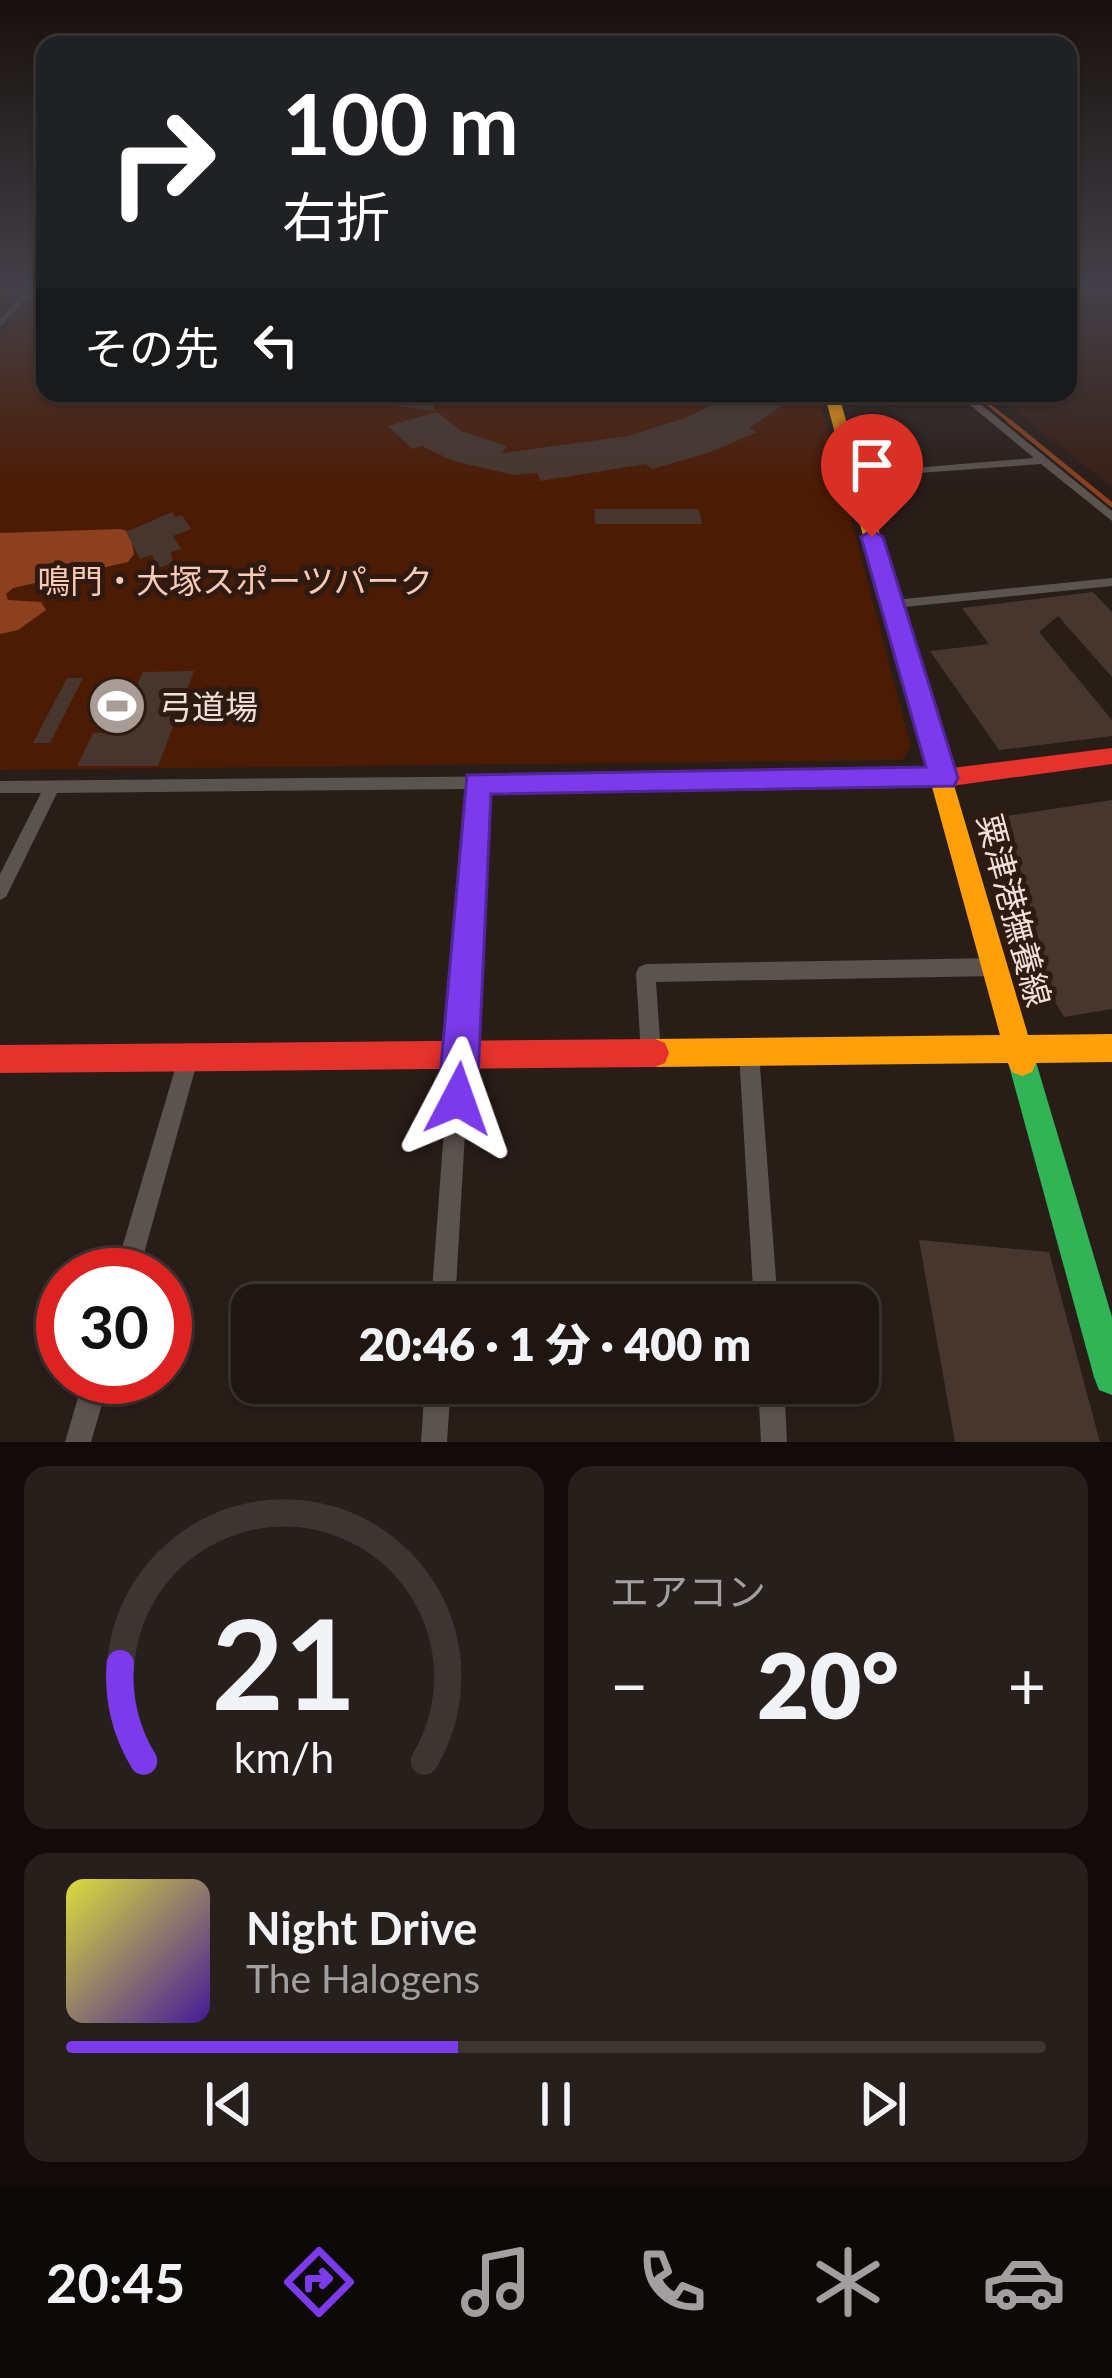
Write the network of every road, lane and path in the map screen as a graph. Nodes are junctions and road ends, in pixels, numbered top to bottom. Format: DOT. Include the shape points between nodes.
graph roads {
  1 [pos="833,402"];
  2 [pos="972,402"];
  3 [pos="1040,460"];
  4 [pos="854,476"];
  5 [pos="1112,517"];
  6 [pos="1112,582"];
  7 [pos="894,604"];
  8 [pos="1112,756"];
  9 [pos="944,778"];
  10 [pos="477,783"];
  11 [pos="52,787"];
  12 [pos="0,788"];
  13 [pos="0,892"];
  14 [pos="996,967"];
  15 [pos="1112,1048"];
  16 [pos="1018,1049"];
  17 [pos="749,1053"];
  18 [pos="651,1054"];
  19 [pos="460,1058"];
  20 [pos="0,1059"];
  21 [pos="188,1059"];
  22 [pos="134,1248"];
  23 [pos="444,1284"];
  24 [pos="765,1284"];
  25 [pos="1112,1377"];
  26 [pos="89,1404"];
  27 [pos="437,1404"];
  28 [pos="772,1404"];
  29 [pos="78,1442"];
  30 [pos="434,1442"];
  31 [pos="774,1442"];
  1 -- 4 [label="main road, 粟津港撫養線"];
  2 -- 3 [label="street"];
  3 -- 4 [label="street"];
  3 -- 5 [label="street"];
  4 -- 7 [label="main road, 粟津港撫養線"];
  6 -- 7 [label="street"];
  7 -- 9 [label="main road, 粟津港撫養線"];
  8 -- 9 [label="main road"];
  9 -- 10 [label="street"];
  9 -- 14 [label="main road, 粟津港撫養線"];
  10 -- 11 [label="street"];
  10 -- 19 [label="street"];
  11 -- 12 [label="street"];
  11 -- 13 [label="street"];
  14 -- 16 [label="main road, 粟津港撫養線"];
  14 -- 18 [label="street" via="646,973"];
  15 -- 16 [label="main road"];
  16 -- 17 [label="main road"];
  16 -- 25 [label="main road, 粟津港撫養線"];
  17 -- 18 [label="main road"];
  17 -- 24 [label="street"];
  18 -- 19 [label="main road"];
  19 -- 21 [label="main road"];
  19 -- 23 [label="street"];
  20 -- 21 [label="main road"];
  21 -- 22 [label="street"];
  26 -- 29 [label="street"];
  27 -- 30 [label="street"];
  28 -- 31 [label="street"];
}
